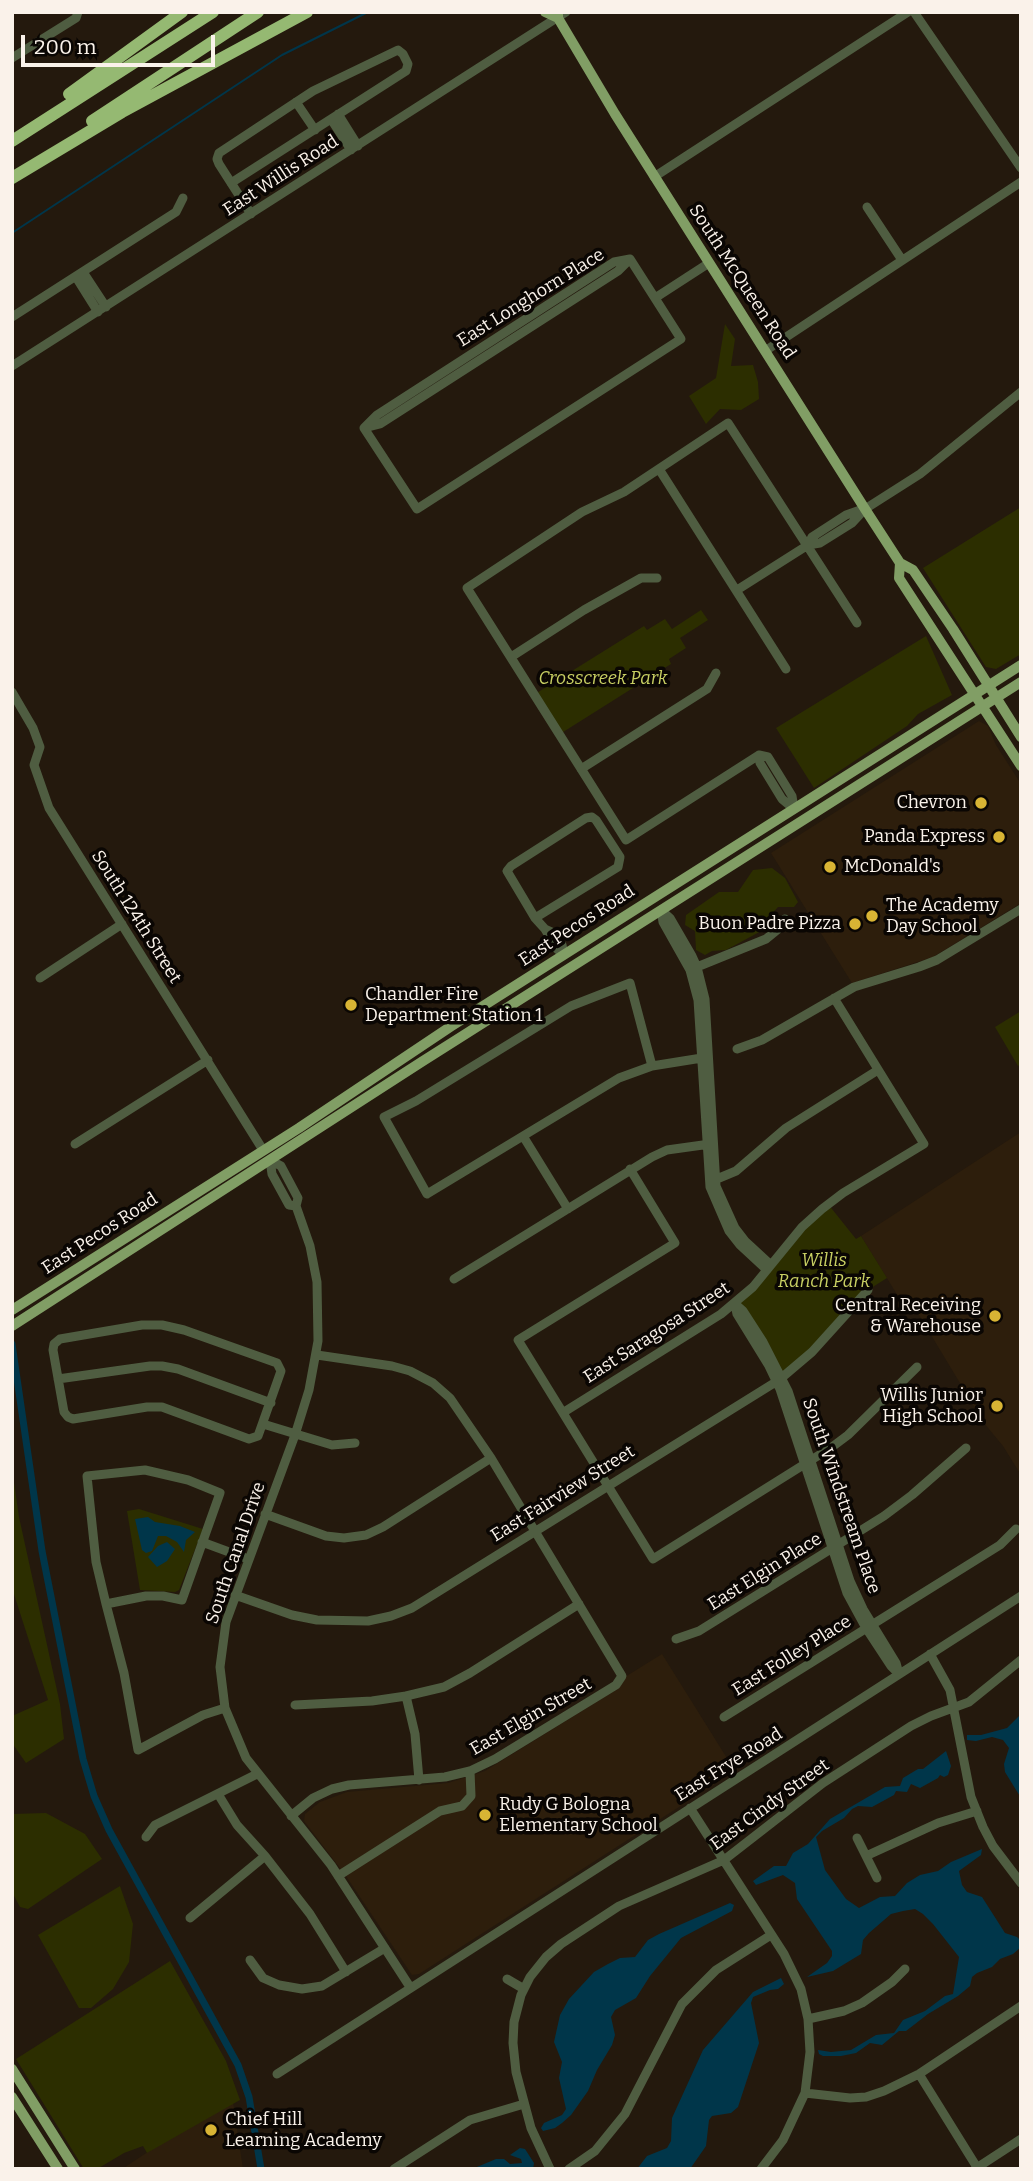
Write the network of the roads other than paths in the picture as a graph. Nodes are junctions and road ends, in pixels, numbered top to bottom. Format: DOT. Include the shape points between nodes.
graph roads {
  1 [pos="78,12"];
  2 [pos="182,12"];
  3 [pos="214,12"];
  4 [pos="258,12"];
  5 [pos="307,12"];
  6 [pos="545,12"];
  7 [pos="908,12"];
  8 [pos="914,12"];
  9 [pos="561,14"];
  10 [pos="12,58"];
  11 [pos="296,102"];
  12 [pos="335,117"];
  13 [pos="314,130"];
  14 [pos="12,133"];
  15 [pos="12,141"];
  16 [pos="355,148"];
  17 [pos="1021,168"];
  18 [pos="12,173"];
  19 [pos="654,177"];
  20 [pos="12,178"];
  21 [pos="1021,182"];
  22 [pos="231,183"];
  23 [pos="183,198"];
  24 [pos="867,207"];
  25 [pos="251,214"];
  26 [pos="902,260"];
  27 [pos="709,263"];
  28 [pos="79,274"];
  29 [pos="655,298"];
  30 [pos="102,310"];
  31 [pos="12,317"];
  32 [pos="765,351"];
  33 [pos="12,366"];
  34 [pos="1021,392"];
  35 [pos="659,469"];
  36 [pos="865,509"];
  37 [pos="808,545"];
  38 [pos="900,563"];
  39 [pos="657,578"];
  40 [pos="737,590"];
  41 [pos="857,624"];
  42 [pos="511,657"];
  43 [pos="1021,666"];
  44 [pos="786,668"];
  45 [pos="716,673"];
  46 [pos="1021,682"];
  47 [pos="990,685"];
  48 [pos="12,692"];
  49 [pos="975,694"];
  50 [pos="997,698"];
  51 [pos="983,707"];
  52 [pos="1021,737"];
  53 [pos="1021,766"];
  54 [pos="581,769"];
  55 [pos="821,792"];
  56 [pos="830,804"];
  57 [pos="794,809"];
  58 [pos="654,898"];
  59 [pos="1021,909"];
  60 [pos="661,910"];
  61 [pos="535,918"];
  62 [pos="785,919"];
  63 [pos="122,924"];
  64 [pos="564,955"];
  65 [pos="572,967"];
  66 [pos="694,969"];
  67 [pos="40,978"];
  68 [pos="834,998"];
  69 [pos="450,1027"];
  70 [pos="458,1039"];
  71 [pos="737,1049"];
  72 [pos="705,1058"];
  73 [pos="208,1060"];
  74 [pos="652,1066"];
  75 [pos="878,1070"];
  76 [pos="523,1136"];
  77 [pos="75,1144"];
  78 [pos="709,1144"];
  79 [pos="263,1150"];
  80 [pos="270,1160"];
  81 [pos="630,1169"];
  82 [pos="712,1181"];
  83 [pos="568,1209"];
  84 [pos="769,1268"];
  85 [pos="454,1279"];
  86 [pos="868,1290"];
  87 [pos="735,1304"];
  88 [pos="14,1309"];
  89 [pos="15,1324"];
  90 [pos="317,1355"];
  91 [pos="917,1367"];
  92 [pos="58,1379"];
  93 [pos="779,1380"];
  94 [pos="271,1403"];
  95 [pos="564,1412"];
  96 [pos="263,1424"];
  97 [pos="295,1434"];
  98 [pos="355,1443"];
  99 [pos="966,1448"];
  100 [pos="491,1458"];
  101 [pos="808,1463"];
  102 [pos="607,1485"];
  103 [pos="265,1514"];
  104 [pos="1016,1529"];
  105 [pos="535,1531"];
  106 [pos="202,1542"];
  107 [pos="834,1547"];
  108 [pos="248,1559"];
  109 [pos="235,1595"];
  110 [pos="1021,1597"];
  111 [pos="106,1604"];
  112 [pos="579,1604"];
  113 [pos="869,1627"];
  114 [pos="676,1640"];
  115 [pos="930,1654"];
  116 [pos="1021,1660"];
  117 [pos="899,1674"];
  118 [pos="406,1696"];
  119 [pos="295,1705"];
  120 [pos="225,1708"];
  121 [pos="955,1708"];
  122 [pos="724,1717"];
  123 [pos="470,1771"];
  124 [pos="257,1774"];
  125 [pos="419,1780"];
  126 [pos="218,1794"];
  127 [pos="690,1808"];
  128 [pos="977,1811"];
  129 [pos="291,1816"];
  130 [pos="146,1837"];
  131 [pos="857,1838"];
  132 [pos="265,1856"];
  133 [pos="866,1856"];
  134 [pos="724,1860"];
  135 [pos="338,1876"];
  136 [pos="877,1878"];
  137 [pos="1020,1881"];
  138 [pos="190,1918"];
  139 [pos="771,1935"];
  140 [pos="385,1948"];
  141 [pos="250,1960"];
  142 [pos="905,1969"];
  143 [pos="346,1972"];
  144 [pos="507,1979"];
  145 [pos="410,1987"];
  146 [pos="524,1989"];
  147 [pos="1021,2006"];
  148 [pos="808,2020"];
  149 [pos="12,2068"];
  150 [pos="277,2074"];
  151 [pos="919,2074"];
  152 [pos="804,2093"];
  153 [pos="12,2096"];
  154 [pos="524,2104"];
  155 [pos="1021,2139"];
  156 [pos="977,2168"];
  157 [pos="58,2169"];
  158 [pos="75,2169"];
  159 [pos="394,2169"];
  160 [pos="550,2169"];
  161 [pos="569,2169"];
  162 [pos="761,2169"];
  1 -- 10 [label="street" via="76,18"];
  2 -- 14 [label="highway"];
  3 -- 15 [label="highway"];
  4 -- 18 [label="highway"];
  5 -- 20 [label="highway" via="122,112"];
  6 -- 9 [label="main road"];
  7 -- 19 [label="street"];
  8 -- 17 [label="street"];
  9 -- 16 [label="street, East Willis Road"];
  9 -- 19 [label="main road, South McQueen Road"];
  11 -- 12 [label="street" via="398,50 403,54 407,71"];
  11 -- 13 [label="street"];
  11 -- 22 [label="street" via="222,150 217,159"];
  12 -- 13 [label="street"];
  12 -- 16 [label="street"];
  13 -- 22 [label="street"];
  16 -- 25 [label="street, East Willis Road"];
  19 -- 27 [label="main road, South McQueen Road"];
  21 -- 26 [label="street"];
  22 -- 25 [label="street"];
  23 -- 28 [label="street" via="176,212"];
  24 -- 26 [label="street"];
  25 -- 30 [label="street, East Willis Road"];
  26 -- 32 [label="street"];
  27 -- 29 [label="street"];
  27 -- 32 [label="main road, South McQueen Road"];
  28 -- 30 [label="street"];
  28 -- 31 [label="street"];
  29 -- 29 [label="street, East Longhorn Place" via="630,260 395,409 380,424 364,428 417,509 681,339"];
  30 -- 33 [label="street, East Willis Road"];
  32 -- 36 [label="main road, South McQueen Road"];
  34 -- 36 [label="street" via="920,474"];
  35 -- 37 [label="street" via="728,423"];
  35 -- 40 [label="street"];
  35 -- 42 [label="street" via="582,512 467,587"];
  36 -- 37 [label="street" via="852,523 820,543"];
  36 -- 38 [label="main road, South McQueen Road"];
  37 -- 40 [label="street"];
  37 -- 41 [label="street"];
  38 -- 47 [label="main road, South McQueen Road" via="913,570"];
  38 -- 49 [label="main road, South McQueen Road" via="900,578"];
  39 -- 42 [label="street" via="641,578"];
  40 -- 44 [label="street"];
  42 -- 54 [label="street"];
  43 -- 47 [label="main road, East Pecos Road"];
  45 -- 54 [label="street" via="707,689"];
  46 -- 50 [label="main road, East Pecos Road"];
  47 -- 49 [label="main road, East Pecos Road"];
  47 -- 50 [label="main road, South McQueen Road"];
  48 -- 63 [label="street, South 124th Street" via="40,747 34,765 49,808"];
  49 -- 51 [label="main road, South McQueen Road"];
  49 -- 55 [label="main road, East Pecos Road"];
  50 -- 51 [label="main road, East Pecos Road"];
  50 -- 52 [label="main road, South McQueen Road"];
  51 -- 53 [label="main road, South McQueen Road"];
  51 -- 56 [label="main road, East Pecos Road"];
  54 -- 57 [label="street" via="626,840 759,755 782,799"];
  55 -- 56 [label="main road"];
  55 -- 57 [label="main road, East Pecos Road"];
  56 -- 60 [label="main road, East Pecos Road"];
  57 -- 58 [label="main road, East Pecos Road"];
  58 -- 60 [label="main road"];
  58 -- 64 [label="main road, East Pecos Road"];
  59 -- 68 [label="street" via="928,964 866,981"];
  60 -- 65 [label="main road, East Pecos Road"];
  60 -- 66 [label="street" via="672,921"];
  61 -- 61 [label="street" via="618,867 617,851 592,817 507,871"];
  61 -- 64 [label="street" via="554,933"];
  62 -- 66 [label="street" via="766,939"];
  63 -- 67 [label="street"];
  63 -- 73 [label="street, South 124th Street"];
  64 -- 65 [label="main road"];
  64 -- 69 [label="main road, East Pecos Road"];
  65 -- 70 [label="main road, East Pecos Road"];
  66 -- 72 [label="street"];
  68 -- 71 [label="street" via="762,1040"];
  68 -- 75 [label="street"];
  69 -- 70 [label="main road"];
  69 -- 79 [label="main road, East Pecos Road"];
  70 -- 80 [label="main road, East Pecos Road"];
  72 -- 74 [label="street"];
  72 -- 78 [label="street"];
  73 -- 77 [label="street"];
  73 -- 79 [label="street, South 124th Street"];
  74 -- 76 [label="street" via="619,1078"];
  74 -- 76 [label="street" via="630,983 571,1006 384,1117 427,1194"];
  75 -- 82 [label="street" via="786,1128 736,1171"];
  75 -- 84 [label="street, East Saragosa Street" via="924,1144 822,1209"];
  76 -- 83 [label="street"];
  78 -- 81 [label="street" via="667,1150"];
  78 -- 82 [label="street"];
  79 -- 80 [label="main road"];
  79 -- 88 [label="main road, East Pecos Road"];
  80 -- 89 [label="main road, East Pecos Road"];
  80 -- 90 [label="street, South Canal Drive" via="272,1174 289,1205 296,1206 310,1246 320,1326"];
  81 -- 83 [label="street"];
  81 -- 95 [label="street" via="675,1243 518,1340"];
  82 -- 84 [label="street" via="735,1228"];
  83 -- 85 [label="street"];
  84 -- 87 [label="street, East Saragosa Street"];
  86 -- 93 [label="street, East Fairview Street" via="812,1352"];
  87 -- 93 [label="street, South Windstream Place" via="756,1332"];
  87 -- 95 [label="street, East Saragosa Street"];
  90 -- 97 [label="street, South Canal Drive"];
  90 -- 100 [label="street" via="392,1366 433,1383 450,1398"];
  91 -- 101 [label="street" via="848,1435"];
  92 -- 94 [label="street" via="162,1366"];
  92 -- 94 [label="street" via="53,1350 60,1339 162,1325 277,1363 281,1371"];
  92 -- 96 [label="street" via="64,1412 73,1419 162,1407 249,1439 255,1439"];
  93 -- 101 [label="street, South Windstream Place" via="792,1402"];
  93 -- 102 [label="street, East Fairview Street"];
  94 -- 96 [label="street"];
  95 -- 102 [label="street"];
  96 -- 97 [label="street"];
  97 -- 98 [label="street" via="332,1445"];
  97 -- 103 [label="street, South Canal Drive"];
  99 -- 107 [label="street, East Elgin Place" via="912,1495"];
  100 -- 103 [label="street" via="366,1535 326,1536"];
  100 -- 105 [label="street"];
  101 -- 102 [label="street" via="653,1559"];
  101 -- 107 [label="street, South Windstream Place"];
  102 -- 105 [label="street, East Fairview Street"];
  103 -- 108 [label="street, South Canal Drive"];
  104 -- 113 [label="street, East Folley Place" via="1000,1545"];
  105 -- 109 [label="street, East Fairview Street" via="412,1608 390,1616 317,1620"];
  105 -- 112 [label="street"];
  106 -- 108 [label="street"];
  106 -- 111 [label="street" via="181,1600 146,1596"];
  106 -- 111 [label="street" via="220,1493 145,1470 87,1476 96,1562"];
  107 -- 113 [label="street, South Windstream Place" via="847,1593"];
  107 -- 114 [label="street, East Elgin Place" via="699,1631"];
  108 -- 109 [label="street, South Canal Drive"];
  109 -- 120 [label="street, South Canal Drive" via="221,1652"];
  110 -- 115 [label="street, East Frye Road"];
  111 -- 120 [label="street" via="138,1751"];
  112 -- 118 [label="street" via="444,1687"];
  112 -- 123 [label="street, East Elgin Street" via="622,1676 616,1685"];
  113 -- 117 [label="street, South Windstream Place"];
  113 -- 122 [label="street, East Folley Place"];
  115 -- 117 [label="street, East Frye Road"];
  115 -- 121 [label="street"];
  116 -- 121 [label="street, East Cindy Street" via="981,1694"];
  117 -- 127 [label="street, East Frye Road"];
  118 -- 119 [label="street"];
  118 -- 125 [label="street"];
  120 -- 124 [label="street, South Canal Drive" via="241,1750"];
  121 -- 128 [label="street"];
  121 -- 134 [label="street, East Cindy Street" via="911,1726 823,1783"];
  123 -- 125 [label="street, East Elgin Street"];
  123 -- 135 [label="street" via="471,1796 462,1806 440,1811"];
  124 -- 126 [label="street"];
  124 -- 129 [label="street, South Canal Drive"];
  125 -- 129 [label="street, East Elgin Street" via="332,1789"];
  126 -- 130 [label="street" via="155,1825"];
  126 -- 132 [label="street" via="237,1825"];
  127 -- 134 [label="street"];
  127 -- 145 [label="street, East Frye Road"];
  128 -- 133 [label="street"];
  128 -- 137 [label="street" via="993,1846"];
  129 -- 135 [label="street, South Canal Drive"];
  131 -- 133 [label="street"];
  132 -- 138 [label="street"];
  132 -- 143 [label="street" via="310,1914"];
  133 -- 136 [label="street"];
  134 -- 139 [label="street"];
  134 -- 146 [label="street, East Cindy Street" via="619,1906 546,1957"];
  135 -- 140 [label="street, South Canal Drive"];
  139 -- 148 [label="street" via="793,1970"];
  139 -- 161 [label="street" via="716,1970 682,2004 625,2114 595,2151"];
  140 -- 143 [label="street"];
  140 -- 145 [label="street, South Canal Drive"];
  141 -- 143 [label="street" via="262,1978 302,1989 322,1986"];
  142 -- 148 [label="street" via="862,2003"];
  144 -- 146 [label="street"];
  145 -- 150 [label="street, East Frye Road"];
  146 -- 154 [label="street, East Cindy Street" via="513,2043"];
  147 -- 151 [label="street"];
  148 -- 152 [label="street" via="810,2052"];
  149 -- 158 [label="main road"];
  151 -- 152 [label="street" via="866,2097"];
  151 -- 156 [label="street"];
  152 -- 162 [label="street" via="783,2140"];
  153 -- 157 [label="main road"];
  154 -- 159 [label="street" via="470,2120"];
  154 -- 160 [label="street, East Cindy Street"];
  155 -- 156 [label="street"];
}
